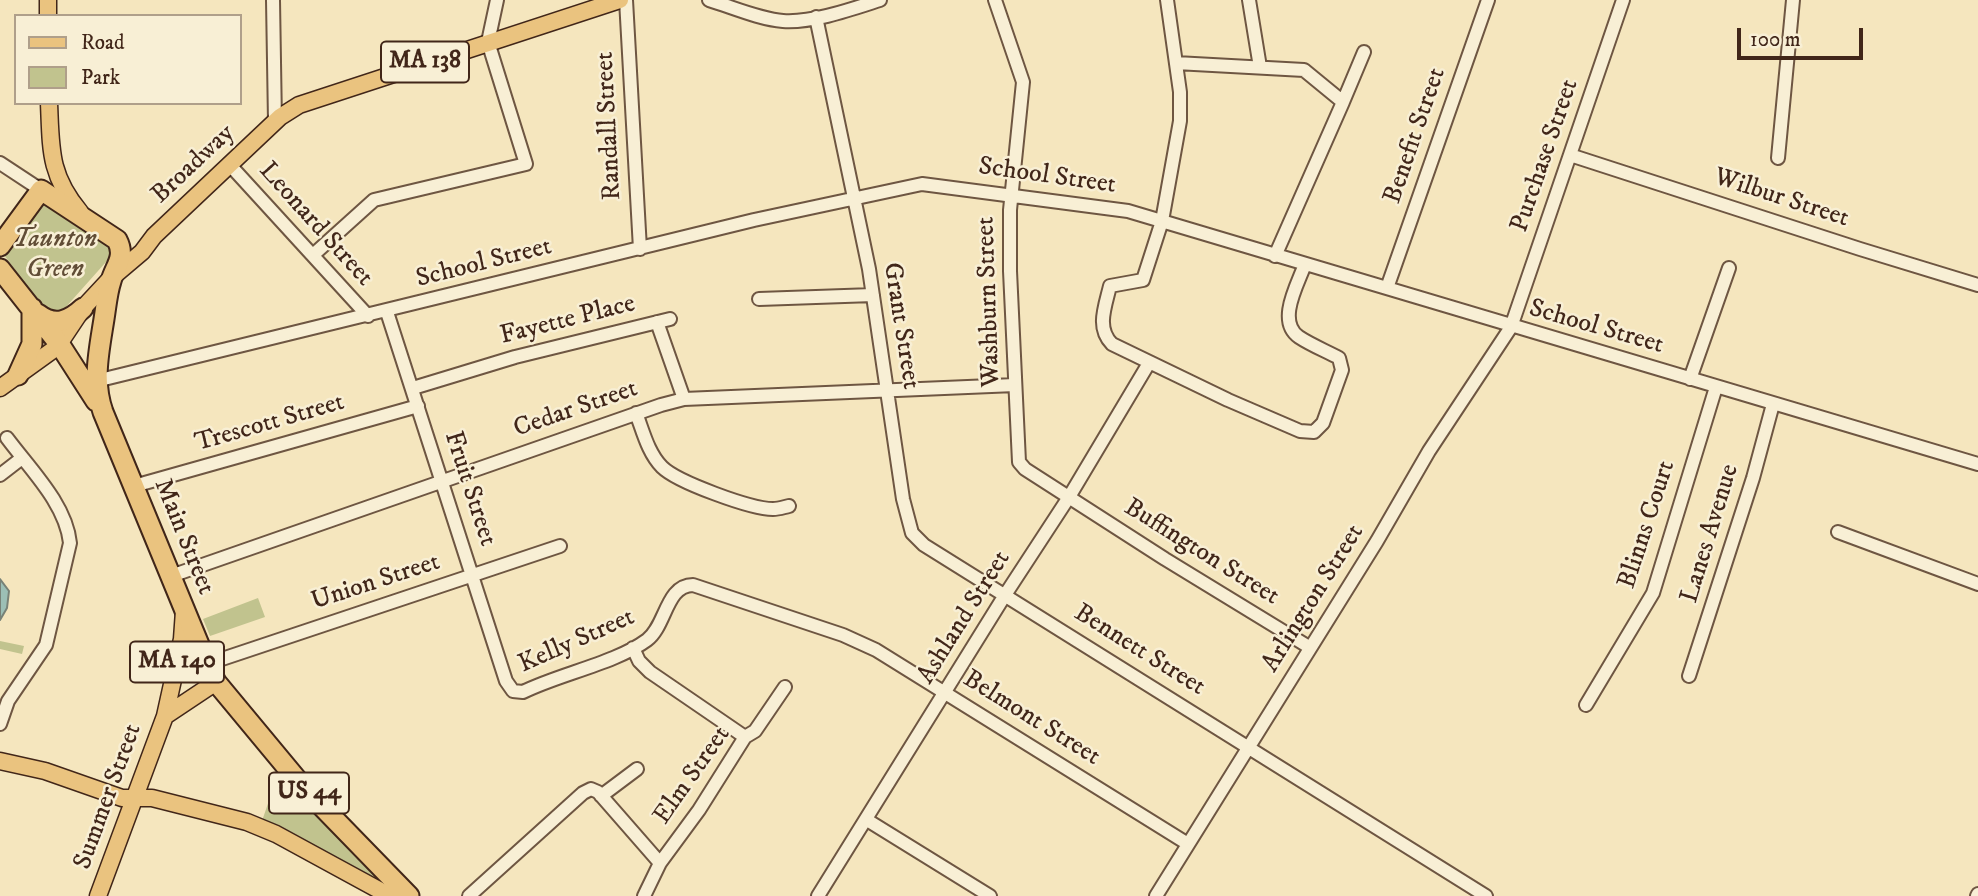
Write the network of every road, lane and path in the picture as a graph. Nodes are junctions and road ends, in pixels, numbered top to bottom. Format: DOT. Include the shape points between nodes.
graph roads {
  1 [pos="273,0"];
  2 [pos="497,0"];
  3 [pos="620,0"];
  4 [pos="626,0"];
  5 [pos="709,0"];
  6 [pos="880,0"];
  7 [pos="995,0"];
  8 [pos="1167,0"];
  9 [pos="1249,0"];
  10 [pos="1488,0"];
  11 [pos="1623,0"];
  12 [pos="1793,0"];
  13 [pos="816,17"];
  14 [pos="488,42"];
  15 [pos="1364,51"];
  16 [pos="1176,63"];
  17 [pos="1260,67"];
  18 [pos="1343,102"];
  19 [pos="49,105"];
  20 [pos="275,122"];
  21 [pos="1570,155"];
  22 [pos="1778,158"];
  23 [pos="0,163"];
  24 [pos="52,163"];
  25 [pos="229,164"];
  26 [pos="41,190"];
  27 [pos="1010,195"];
  28 [pos="853,198"];
  29 [pos="86,219"];
  30 [pos="1161,221"];
  31 [pos="112,235"];
  32 [pos="154,236"];
  33 [pos="0,246"];
  34 [pos="640,248"];
  35 [pos="313,255"];
  36 [pos="1275,256"];
  37 [pos="1305,264"];
  38 [pos="1729,268"];
  39 [pos="0,269"];
  40 [pos="113,276"];
  41 [pos="1978,285"];
  42 [pos="1387,288"];
  43 [pos="873,295"];
  44 [pos="759,299"];
  45 [pos="83,307"];
  46 [pos="32,309"];
  47 [pos="387,312"];
  48 [pos="368,316"];
  49 [pos="1511,327"];
  50 [pos="60,345"];
  51 [pos="72,363"];
  52 [pos="1149,363"];
  53 [pos="18,375"];
  54 [pos="1690,379"];
  55 [pos="96,381"];
  56 [pos="1015,385"];
  57 [pos="1716,387"];
  58 [pos="0,388"];
  59 [pos="413,388"];
  60 [pos="887,391"];
  61 [pos="684,399"];
  62 [pos="1773,404"];
  63 [pos="418,406"];
  64 [pos="103,412"];
  65 [pos="636,413"];
  66 [pos="7,438"];
  67 [pos="22,458"];
  68 [pos="1978,464"];
  69 [pos="0,475"];
  70 [pos="443,482"];
  71 [pos="134,486"];
  72 [pos="1069,497"];
  73 [pos="789,506"];
  74 [pos="1838,532"];
  75 [pos="560,546"];
  76 [pos="472,575"];
  77 [pos="171,576"];
  78 [pos="1978,584"];
  79 [pos="688,585"];
  80 [pos="1005,595"];
  81 [pos="184,608"];
  82 [pos="1310,647"];
  83 [pos="633,648"];
  84 [pos="206,664"];
  85 [pos="1689,677"];
  86 [pos="174,678"];
  87 [pos="506,681"];
  88 [pos="216,682"];
  89 [pos="785,687"];
  90 [pos="945,692"];
  91 [pos="192,698"];
  92 [pos="1586,705"];
  93 [pos="165,716"];
  94 [pos="0,724"];
  95 [pos="745,737"];
  96 [pos="1248,746"];
  97 [pos="0,761"];
  98 [pos="637,769"];
  99 [pos="601,796"];
  100 [pos="135,798"];
  101 [pos="867,820"];
  102 [pos="1188,844"];
  103 [pos="660,863"];
  104 [pos="98,896"];
  105 [pos="390,896"];
  106 [pos="409,896"];
  107 [pos="469,896"];
  108 [pos="644,896"];
  109 [pos="818,896"];
  110 [pos="990,896"];
  111 [pos="1156,896"];
  112 [pos="1486,896"];
  1 -- 20 [label="street"];
  2 -- 14 [label="street"];
  3 -- 14 [label="main road, Broadway / MA 138"];
  4 -- 34 [label="street, Randall Street"];
  5 -- 13 [label="street" via="779,20"];
  6 -- 13 [label="street"];
  7 -- 27 [label="street, Washburn Street" via="1023,82"];
  8 -- 16 [label="street"];
  9 -- 17 [label="street"];
  10 -- 42 [label="street, Benefit Street"];
  11 -- 21 [label="street, Purchase Street"];
  12 -- 22 [label="street"];
  13 -- 28 [label="street, Grant Street"];
  14 -- 20 [label="main road, Broadway / MA 138" via="319,97"];
  14 -- 35 [label="street" via="526,164 374,200"];
  15 -- 18 [label="street"];
  16 -- 17 [label="street"];
  16 -- 30 [label="street" via="1180,121"];
  17 -- 18 [label="street" via="1304,70"];
  18 -- 36 [label="street"];
  19 -- 24 [label="main road"];
  20 -- 25 [label="main road, Broadway / MA 138"];
  21 -- 41 [label="street, Wilbur Street"];
  21 -- 49 [label="street, Purchase Street"];
  23 -- 26 [label="street"];
  24 -- 26 [label="main road"];
  24 -- 29 [label="main road" via="64,191"];
  25 -- 32 [label="main road, Broadway / MA 138"];
  25 -- 35 [label="street, Leonard Street"];
  26 -- 29 [label="highway"];
  26 -- 33 [label="highway"];
  27 -- 28 [label="street, School Street" via="918,184"];
  27 -- 30 [label="street, School Street" via="1121,210"];
  27 -- 56 [label="street, Washburn Street"];
  28 -- 34 [label="street, School Street"];
  28 -- 43 [label="street, Grant Street"];
  29 -- 31 [label="highway"];
  30 -- 36 [label="street, School Street"];
  30 -- 52 [label="street" via="1143,280 1110,286 1102,319 1104,335 1112,344"];
  31 -- 32 [label="main road, Broadway" via="135,242"];
  31 -- 40 [label="highway, US 44" via="121,253"];
  32 -- 40 [label="main road, Broadway / MA 138"];
  34 -- 47 [label="street, School Street"];
  35 -- 48 [label="street, Leonard Street"];
  36 -- 37 [label="street, School Street"];
  37 -- 42 [label="street, School Street"];
  37 -- 52 [label="street" via="1289,310 1290,327 1342,363 1323,423 1314,432 1300,431"];
  38 -- 54 [label="street"];
  39 -- 46 [label="highway, US 44"];
  40 -- 45 [label="main road, MA 138"];
  40 -- 55 [label="highway, Main Street / US 44"];
  42 -- 49 [label="street, School Street"];
  43 -- 44 [label="street"];
  43 -- 60 [label="street, Grant Street"];
  45 -- 46 [label="highway" via="54,323"];
  45 -- 50 [label="main road, MA 138"];
  46 -- 50 [label="highway, US 44"];
  46 -- 53 [label="highway" via="32,344"];
  47 -- 48 [label="street, School Street"];
  47 -- 59 [label="street, Fruit Street"];
  48 -- 55 [label="street, School Street"];
  49 -- 54 [label="street, School Street"];
  49 -- 82 [label="street, Arlington Street"];
  50 -- 51 [label="highway, Main Street / US 44"];
  50 -- 53 [label="main road, MA 138"];
  51 -- 55 [label="highway"];
  51 -- 64 [label="highway, Main Street / US 44"];
  52 -- 72 [label="street, Ashland Street"];
  53 -- 58 [label="main road, MA 138"];
  54 -- 57 [label="street, School Street"];
  55 -- 64 [label="highway, Main Street / US 44"];
  56 -- 60 [label="street, Cedar Street"];
  56 -- 72 [label="street, Washburn Street" via="1019,463"];
  57 -- 62 [label="street, School Street"];
  57 -- 92 [label="street, Blinns Court" via="1653,593"];
  59 -- 61 [label="street, Fayette Place" via="664,320"];
  59 -- 63 [label="street, Fruit Street"];
  60 -- 61 [label="street, Cedar Street"];
  60 -- 80 [label="street, Grant Street" via="912,533"];
  61 -- 65 [label="street, Cedar Street"];
  62 -- 68 [label="street, School Street"];
  62 -- 85 [label="street, Lanes Avenue"];
  63 -- 70 [label="street, Fruit Street"];
  63 -- 71 [label="street, Trescott Street"];
  64 -- 71 [label="highway, Main Street / US 44"];
  65 -- 70 [label="street, Cedar Street"];
  65 -- 73 [label="street" via="655,459 680,481 758,506"];
  66 -- 67 [label="street"];
  67 -- 69 [label="street"];
  67 -- 94 [label="street" via="54,502 70,543 47,642 8,701"];
  70 -- 76 [label="street, Fruit Street"];
  70 -- 77 [label="street, Cedar Street"];
  71 -- 77 [label="highway, Main Street / US 44"];
  72 -- 80 [label="street, Ashland Street"];
  72 -- 82 [label="street, Buffington Street"];
  74 -- 78 [label="street"];
  75 -- 76 [label="street, Union Street"];
  76 -- 84 [label="street, Union Street"];
  76 -- 87 [label="street, Fruit Street"];
  77 -- 81 [label="highway, Main Street / US 44"];
  79 -- 83 [label="street, Kelly Street" via="675,594 654,632"];
  79 -- 90 [label="street, Belmont Street" via="843,635"];
  80 -- 90 [label="street, Ashland Street"];
  80 -- 96 [label="street, Bennett Street"];
  81 -- 84 [label="highway, Main Street / US 44"];
  81 -- 86 [label="main road, Summer Street / MA 140"];
  82 -- 96 [label="street, Arlington Street"];
  83 -- 87 [label="street, Kelly Street" via="523,692 513,691"];
  83 -- 95 [label="street" via="639,661 657,677"];
  84 -- 88 [label="highway, Main Street / US 44"];
  86 -- 91 [label="main road" via="179,694"];
  86 -- 93 [label="main road, Summer Street / MA 140"];
  88 -- 91 [label="main road, Summer Street / MA 140"];
  88 -- 106 [label="highway, US 44" via="304,788"];
  89 -- 95 [label="street, Elm Street" via="755,731"];
  90 -- 101 [label="street, Ashland Street"];
  90 -- 102 [label="street, Belmont Street"];
  91 -- 93 [label="main road, Summer Street / MA 140"];
  93 -- 100 [label="main road, Summer Street / MA 140"];
  95 -- 103 [label="street, Elm Street"];
  96 -- 102 [label="street, Arlington Street"];
  96 -- 112 [label="street, Bennett Street"];
  97 -- 100 [label="main road" via="53,773 121,798"];
  98 -- 99 [label="street"];
  99 -- 103 [label="street"];
  99 -- 107 [label="street" via="593,789 583,793"];
  100 -- 104 [label="main road, Summer Street / MA 140"];
  100 -- 105 [label="main road" via="152,798 259,826"];
  101 -- 109 [label="street, Ashland Street"];
  101 -- 110 [label="street"];
  102 -- 111 [label="street, Arlington Street"];
  103 -- 108 [label="street, Elm Street"];
}
